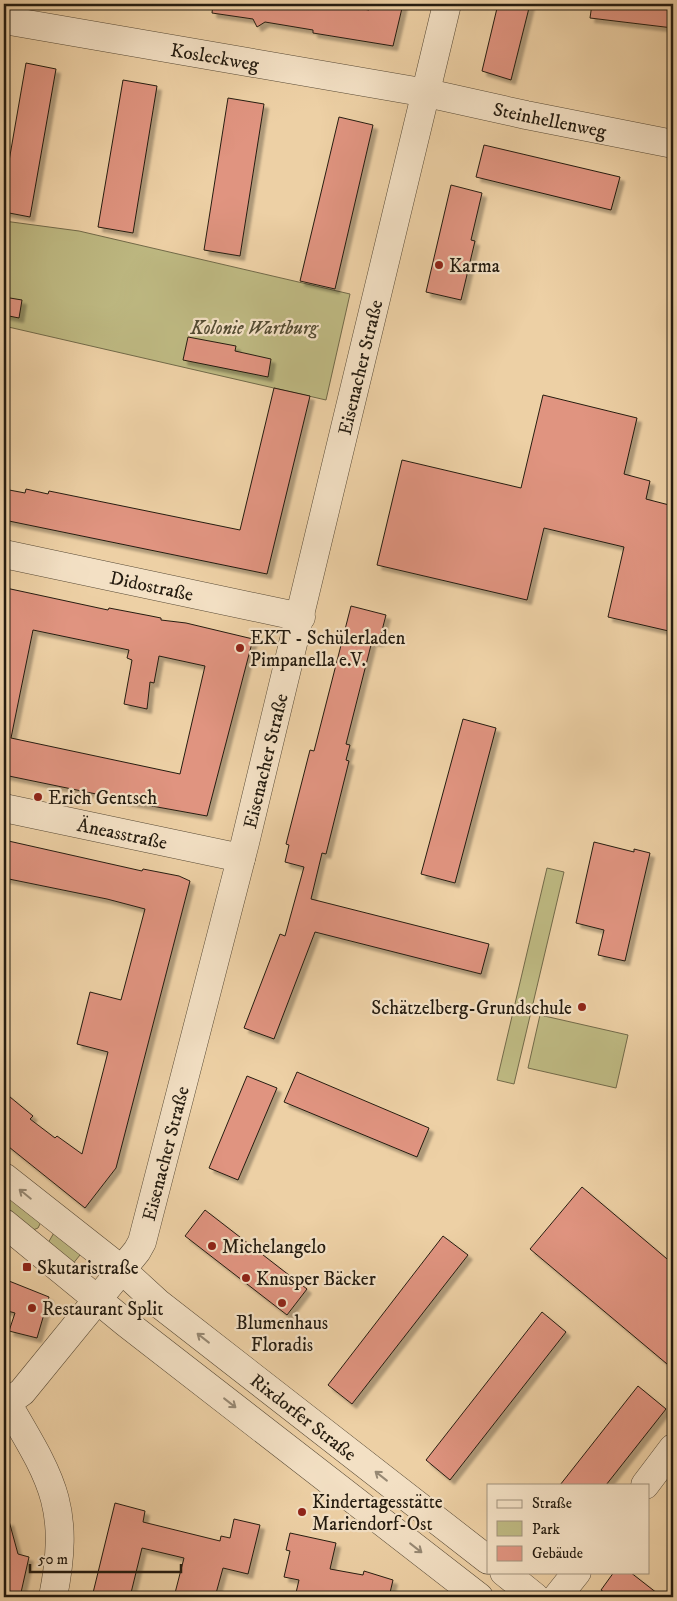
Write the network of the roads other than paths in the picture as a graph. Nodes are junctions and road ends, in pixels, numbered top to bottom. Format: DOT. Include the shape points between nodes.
graph roads {
  1 [pos="448,4"];
  2 [pos="4,20"];
  3 [pos="427,93"];
  4 [pos="673,144"];
  5 [pos="4,554"];
  6 [pos="301,616"];
  7 [pos="4,808"];
  8 [pos="241,858"];
  9 [pos="4,1177"];
  10 [pos="54,1217"];
  11 [pos="4,1223"];
  12 [pos="32,1245"];
  13 [pos="122,1270"];
  14 [pos="98,1300"];
  15 [pos="6,1404"];
  16 [pos="673,1448"];
  17 [pos="646,1484"];
  18 [pos="487,1559"];
  19 [pos="507,1574"];
  20 [pos="574,1574"];
  21 [pos="53,1597"];
  22 [pos="479,1597"];
  23 [pos="536,1597"];
  24 [pos="557,1597"];
  1 -- 3 [label="street, Eisenacher Straße"];
  2 -- 3 [label="street, Kosleckweg"];
  3 -- 4 [label="street, Steinhellenweg"];
  3 -- 6 [label="street, Eisenacher Straße"];
  5 -- 6 [label="street, Didostraße"];
  6 -- 8 [label="street, Eisenacher Straße"];
  7 -- 8 [label="street, Äneasstraße"];
  8 -- 13 [label="street, Eisenacher Straße" via="142,1242"];
  10 -- 9 [label="street, Rixdorfer Straße, one-way"];
  10 -- 12 [label="street"];
  10 -- 13 [label="street, Rixdorfer Straße"];
  11 -- 12 [label="street, Rixdorfer Straße"];
  12 -- 14 [label="street, Rixdorfer Straße"];
  13 -- 14 [label="street, Eisenacher Straße"];
  18 -- 13 [label="street, Rixdorfer Straße, one-way" via="158,1303"];
  14 -- 15 [label="street" via="22,1392"];
  14 -- 22 [label="street, Rixdorfer Straße, one-way"];
  15 -- 21 [label="street" via="47,1473 55,1494 61,1538"];
  16 -- 17 [label="street"];
  19 -- 23 [label="street"];
  20 -- 24 [label="street"];
}
